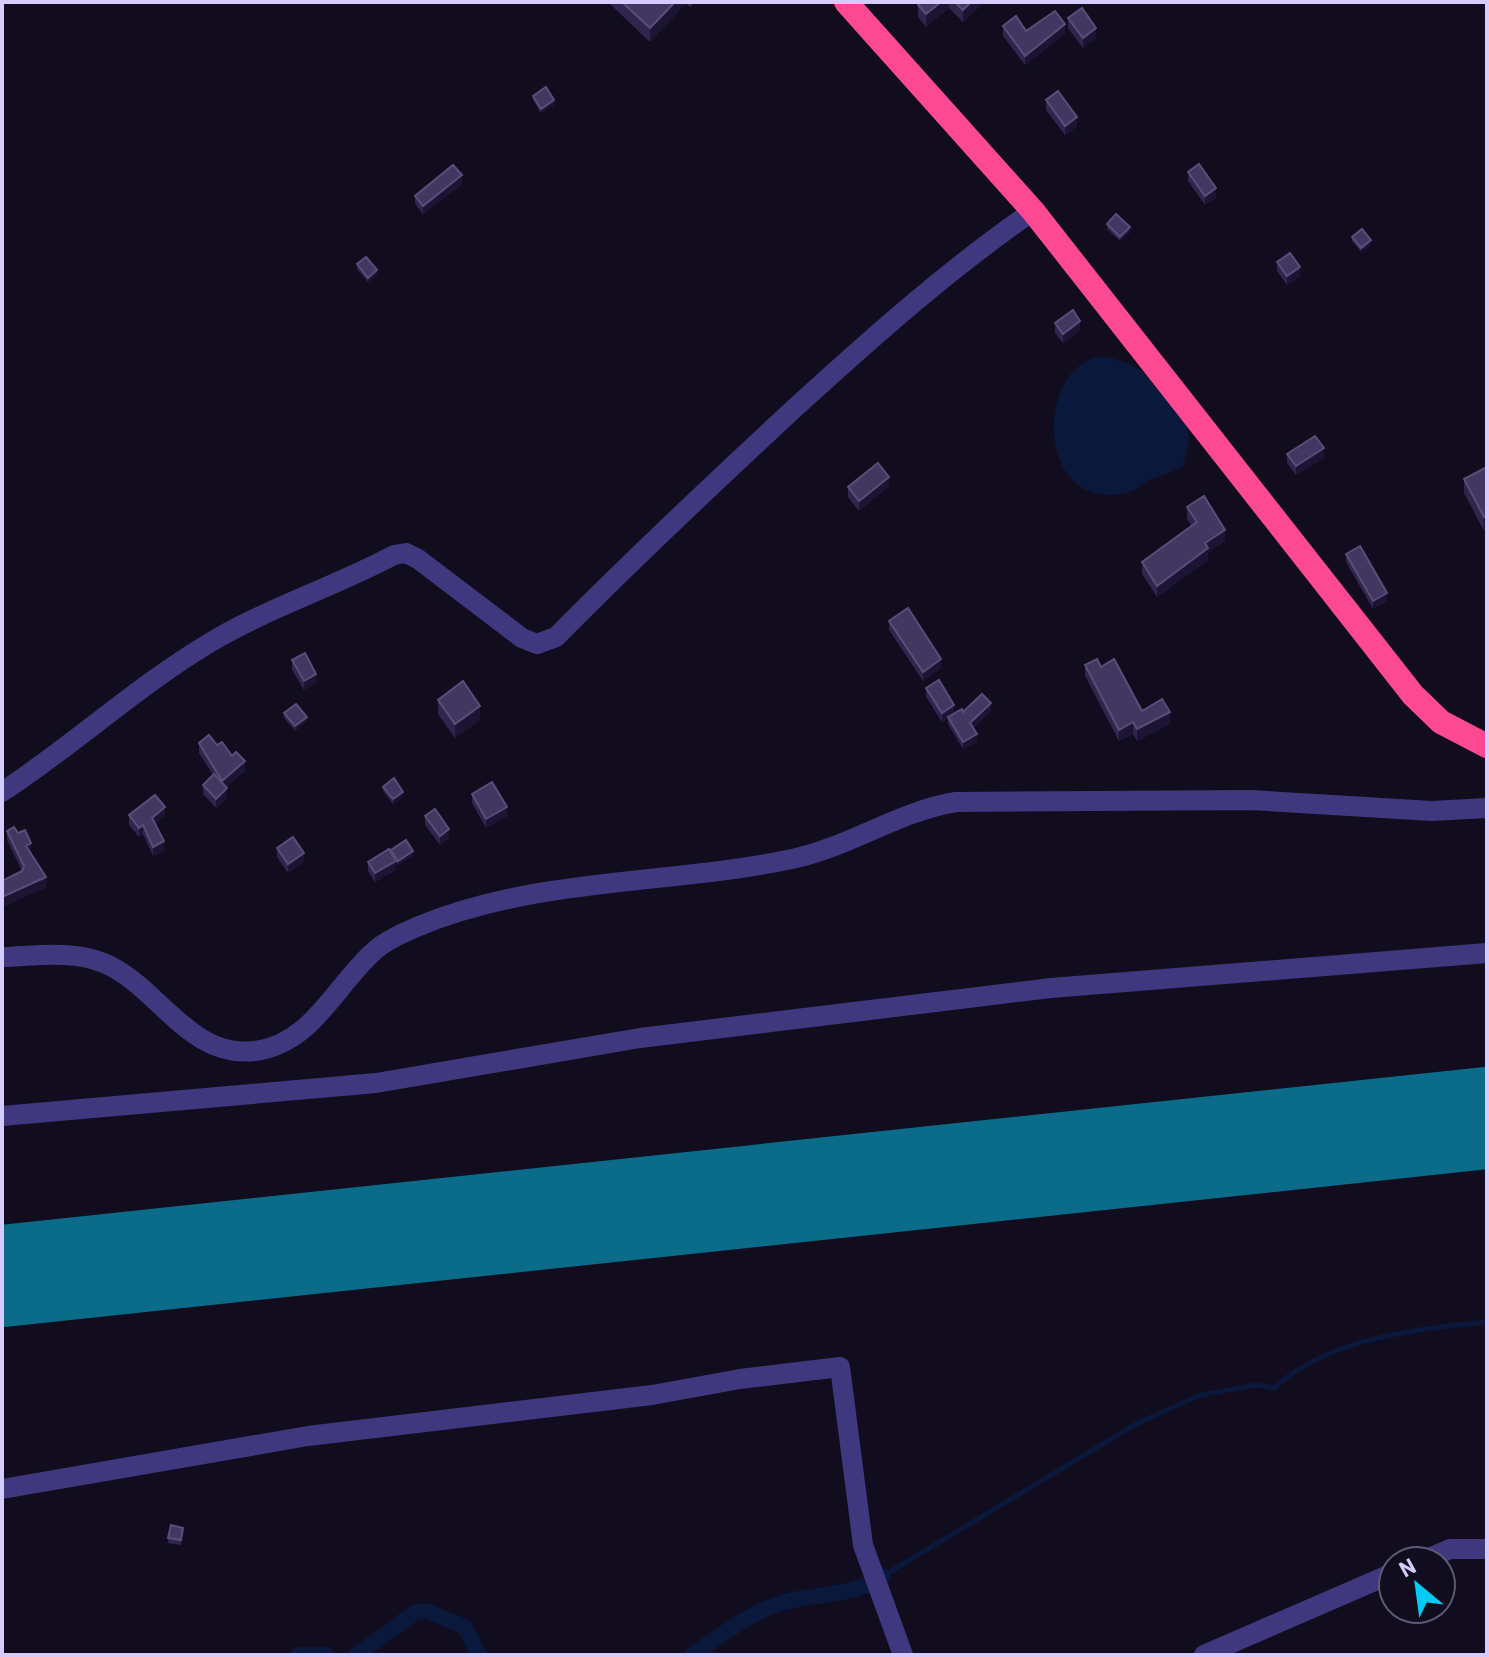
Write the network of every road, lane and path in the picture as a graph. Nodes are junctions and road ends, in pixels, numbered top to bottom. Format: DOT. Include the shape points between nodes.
graph roads {
  1 [pos="846,2"];
  2 [pos="1033,211"];
  3 [pos="1487,746"];
  4 [pos="2,792"];
  5 [pos="1487,808"];
  6 [pos="1487,953"];
  7 [pos="2,957"];
  8 [pos="2,1116"];
  9 [pos="2,1489"];
  10 [pos="1457,1549"];
  11 [pos="1487,1549"];
  12 [pos="1377,1580"];
  13 [pos="903,1655"];
  14 [pos="1204,1655"];
  1 -- 2 [label="highway"];
  2 -- 3 [label="highway" via="1413,695 1441,722"];
  2 -- 4 [label="street" via="941,278 839,368 556,637 537,644 522,638 418,559 394,555 212,641"];
  5 -- 7 [label="street" via="1432,811 1251,800 931,806 854,841 789,860 577,886 437,919 374,950 293,1039 252,1051 225,1050 201,1040 132,978 102,962 67,955"];
  6 -- 8 [label="street" via="1051,988 640,1038 376,1083"];
  9 -- 13 [label="street" via="308,1436 840,1367 863,1545"];
  10 -- 11 [label="street"];
  12 -- 14 [label="street"];
}
